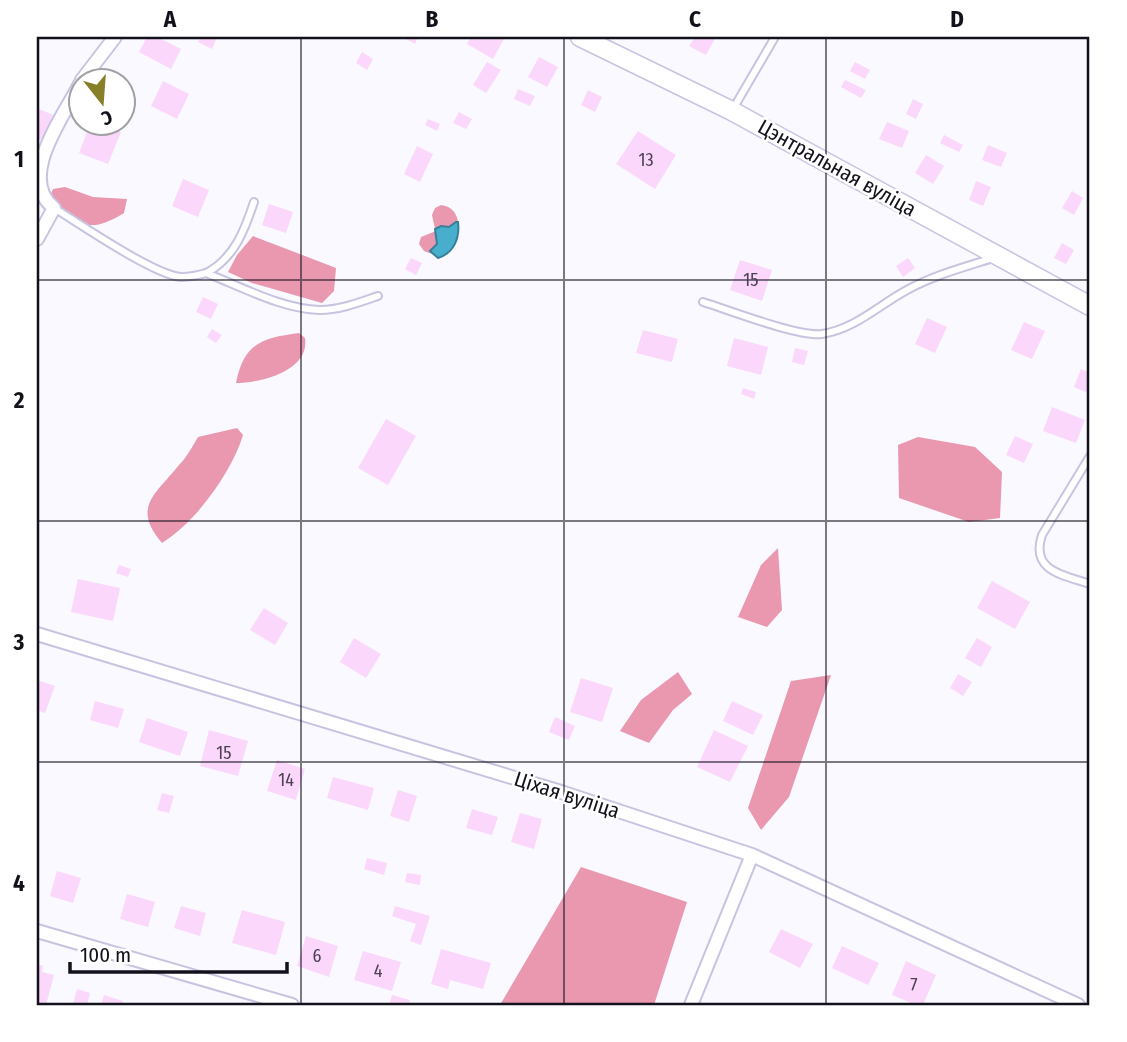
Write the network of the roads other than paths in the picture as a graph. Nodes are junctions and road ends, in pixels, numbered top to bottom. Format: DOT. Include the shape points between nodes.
graph roads {
  1 [pos="115,37"];
  2 [pos="580,37"];
  3 [pos="775,37"];
  4 [pos="93,66"];
  5 [pos="66,110"];
  6 [pos="732,111"];
  7 [pos="254,202"];
  8 [pos="54,208"];
  9 [pos="37,239"];
  10 [pos="999,257"];
  11 [pos="206,273"];
  12 [pos="379,296"];
  13 [pos="702,302"];
  14 [pos="1090,306"];
  15 [pos="1090,456"];
  16 [pos="1090,584"];
  17 [pos="37,634"];
  18 [pos="752,855"];
  19 [pos="37,931"];
  20 [pos="284,1004"];
  21 [pos="691,1005"];
  22 [pos="1078,1005"];
  1 -- 4 [label="street"];
  2 -- 6 [label="street, Цэнтральная вуліца"];
  3 -- 6 [label="lane"];
  5 -- 8 [label="street" via="39,161 44,200"];
  6 -- 10 [label="street, Цэнтральная вуліца"];
  7 -- 11 [label="lane" via="235,247"];
  8 -- 9 [label="street"];
  8 -- 11 [label="lane" via="157,268 181,277"];
  10 -- 13 [label="lane" via="909,289 862,319 820,334 802,333"];
  10 -- 14 [label="street, Цэнтральная вуліца"];
  11 -- 12 [label="lane" via="296,308 323,310"];
  15 -- 16 [label="lane" via="1042,535 1039,557 1048,568"];
  17 -- 18 [label="street, Ціхая вуліца" via="561,792"];
  18 -- 21 [label="street"];
  18 -- 22 [label="street, Ціхая вуліца"];
  19 -- 20 [label="street"];
}
